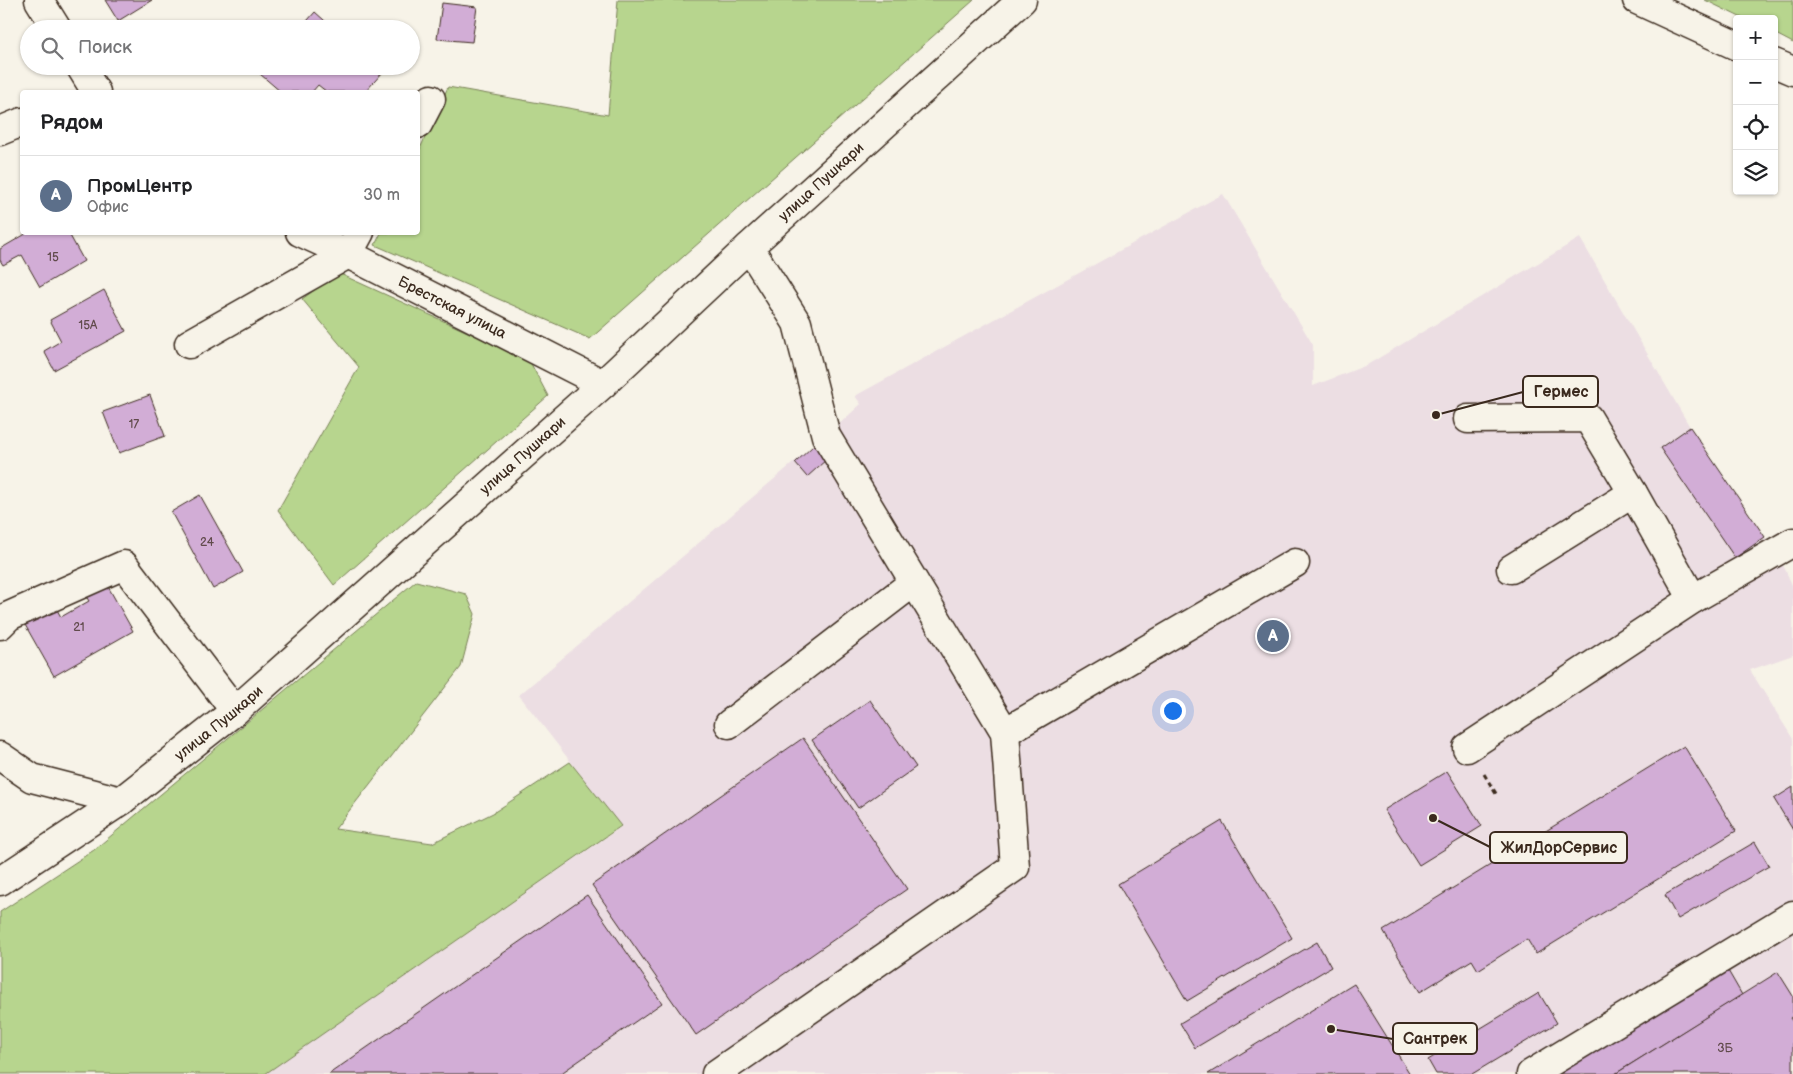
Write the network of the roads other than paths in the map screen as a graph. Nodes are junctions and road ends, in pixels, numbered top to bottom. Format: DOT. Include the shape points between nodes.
graph roads {
  1 [pos="39,0"];
  2 [pos="1022,0"];
  3 [pos="1637,0"];
  4 [pos="51,20"];
  5 [pos="1733,44"];
  6 [pos="1778,65"];
  7 [pos="1793,71"];
  8 [pos="86,75"];
  9 [pos="95,90"];
  10 [pos="431,99"];
  11 [pos="420,120"];
  12 [pos="20,123"];
  13 [pos="0,131"];
  14 [pos="315,235"];
  15 [pos="354,243"];
  16 [pos="749,247"];
  17 [pos="189,344"];
  18 [pos="603,384"];
  19 [pos="1468,419"];
  20 [pos="1633,493"];
  21 [pos="1793,542"];
  22 [pos="1295,563"];
  23 [pos="1510,569"];
  24 [pos="914,582"];
  25 [pos="1693,599"];
  26 [pos="0,625"];
  27 [pos="235,711"];
  28 [pos="729,724"];
  29 [pos="1006,732"];
  30 [pos="1468,748"];
  31 [pos="0,756"];
  32 [pos="121,801"];
  33 [pos="0,881"];
  34 [pos="1793,915"];
  35 [pos="716,1074"];
  36 [pos="1531,1074"];
  1 -- 4 [label="street"];
  2 -- 16 [label="street, улица Пушкари"];
  3 -- 5 [label="street"];
  6 -- 7 [label="street"];
  8 -- 9 [label="street"];
  10 -- 11 [label="street"];
  12 -- 13 [label="street"];
  14 -- 15 [label="street, Брестская улица"];
  15 -- 17 [label="street"];
  15 -- 18 [label="street, Брестская улица"];
  16 -- 18 [label="street, улица Пушкари"];
  16 -- 24 [label="street" via="797,323 826,436"];
  18 -- 27 [label="street, улица Пушкари"];
  19 -- 20 [label="street" via="1588,418"];
  20 -- 23 [label="street"];
  20 -- 25 [label="street"];
  21 -- 25 [label="street"];
  22 -- 29 [label="street"];
  24 -- 28 [label="street"];
  24 -- 29 [label="street"];
  25 -- 30 [label="street"];
  26 -- 27 [label="street" via="9,616 124,565"];
  27 -- 32 [label="street, улица Пушкари"];
  29 -- 35 [label="street" via="1015,867"];
  31 -- 32 [label="street" via="32,778"];
  32 -- 33 [label="street, улица Пушкари"];
  34 -- 36 [label="street"];
}
